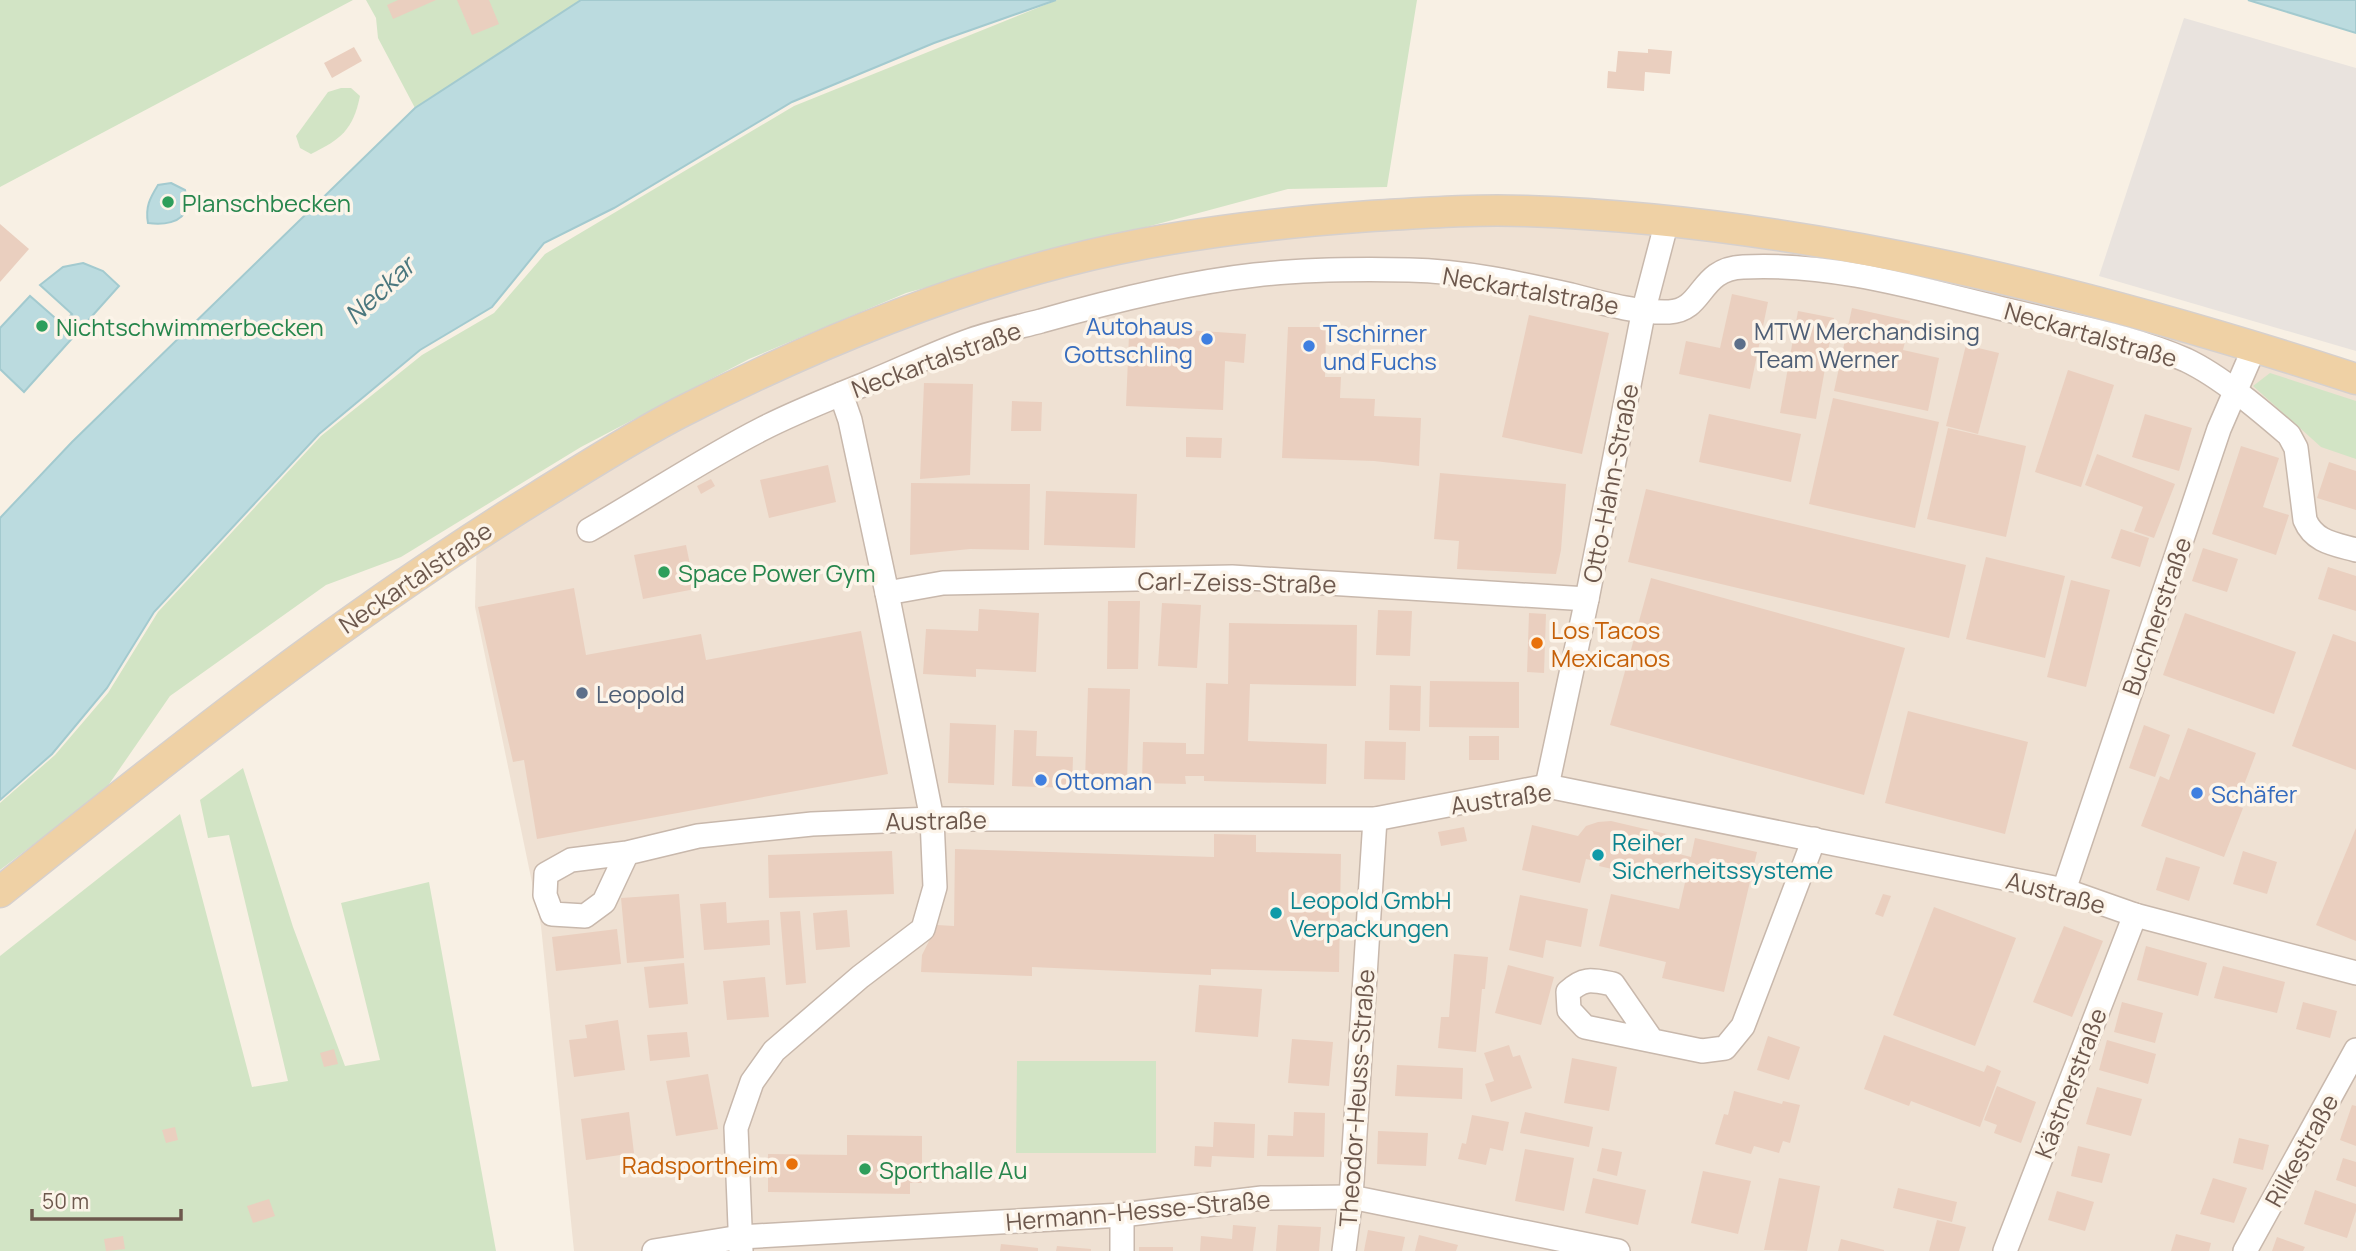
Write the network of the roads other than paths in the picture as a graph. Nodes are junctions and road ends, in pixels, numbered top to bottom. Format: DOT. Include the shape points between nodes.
graph roads {
  1 [pos="1667,221"];
  2 [pos="1644,309"];
  3 [pos="2255,346"];
  4 [pos="2356,379"];
  5 [pos="2235,392"];
  6 [pos="841,394"];
  7 [pos="589,530"];
  8 [pos="2356,550"];
  9 [pos="887,593"];
  10 [pos="1587,599"];
  11 [pos="1547,786"];
  12 [pos="932,819"];
  13 [pos="1375,819"];
  14 [pos="1814,839"];
  15 [pos="627,853"];
  16 [pos="2063,890"];
  17 [pos="0,892"];
  18 [pos="2134,915"];
  19 [pos="2356,973"];
  20 [pos="1651,1039"];
  21 [pos="2356,1050"];
  22 [pos="1351,1197"];
  23 [pos="1122,1215"];
  24 [pos="741,1244"];
  25 [pos="654,1251"];
  26 [pos="1122,1251"];
  27 [pos="1344,1251"];
  28 [pos="1616,1251"];
  29 [pos="2005,1251"];
  30 [pos="2245,1251"];
  1 -- 2 [label="street, Otto-Hahn-Straße"];
  1 -- 3 [label="main road, Neckartalstraße" via="1926,262"];
  1 -- 17 [label="main road, Neckartalstraße" via="1522,211 1276,223 1065,261 892,316 679,412 477,534 351,620"];
  2 -- 5 [label="street, Neckartalstraße" via="1679,310 1696,299 1720,271 1738,267 1832,272 2152,347 2202,368"];
  2 -- 6 [label="street, Neckartalstraße" via="1494,278 1417,270 1335,269 1255,275 1082,309 971,340"];
  2 -- 10 [label="street, Otto-Hahn-Straße"];
  3 -- 4 [label="main road, Neckartalstraße"];
  3 -- 5 [label="street, Buchnerstraße"];
  5 -- 8 [label="street, Neckartalstraße" via="2289,435 2296,448 2309,530"];
  5 -- 16 [label="street, Buchnerstraße"];
  6 -- 7 [label="street, Neckartalstraße" via="762,429"];
  6 -- 9 [label="street"];
  9 -- 10 [label="street, Carl-Zeiss-Straße" via="943,583 1232,577"];
  9 -- 12 [label="street"];
  10 -- 11 [label="street, Otto-Hahn-Straße"];
  11 -- 13 [label="street, Austraße"];
  11 -- 14 [label="street, Austraße"];
  12 -- 13 [label="street, Austraße"];
  12 -- 15 [label="street, Austraße" via="812,824 698,836"];
  12 -- 24 [label="street" via="935,887 923,929 774,1051 752,1082 736,1128"];
  13 -- 22 [label="street, Theodor-Heuss-Straße"];
  14 -- 16 [label="street, Austraße"];
  14 -- 20 [label="street" via="1742,1026 1724,1048 1702,1051"];
  16 -- 18 [label="street, Austraße"];
  18 -- 19 [label="street, Austraße"];
  18 -- 29 [label="street, Kästnerstraße"];
  21 -- 30 [label="street, Rilkestraße"];
  22 -- 23 [label="street, Hermann-Hesse-Straße" via="1262,1198"];
  22 -- 27 [label="street, Theodor-Heuss-Straße"];
  22 -- 28 [label="street, Hermann-Hesse-Straße"];
  23 -- 24 [label="street, Hermann-Hesse-Straße"];
  23 -- 26 [label="street"];
  24 -- 25 [label="street, Hermann-Hesse-Straße"];
}
